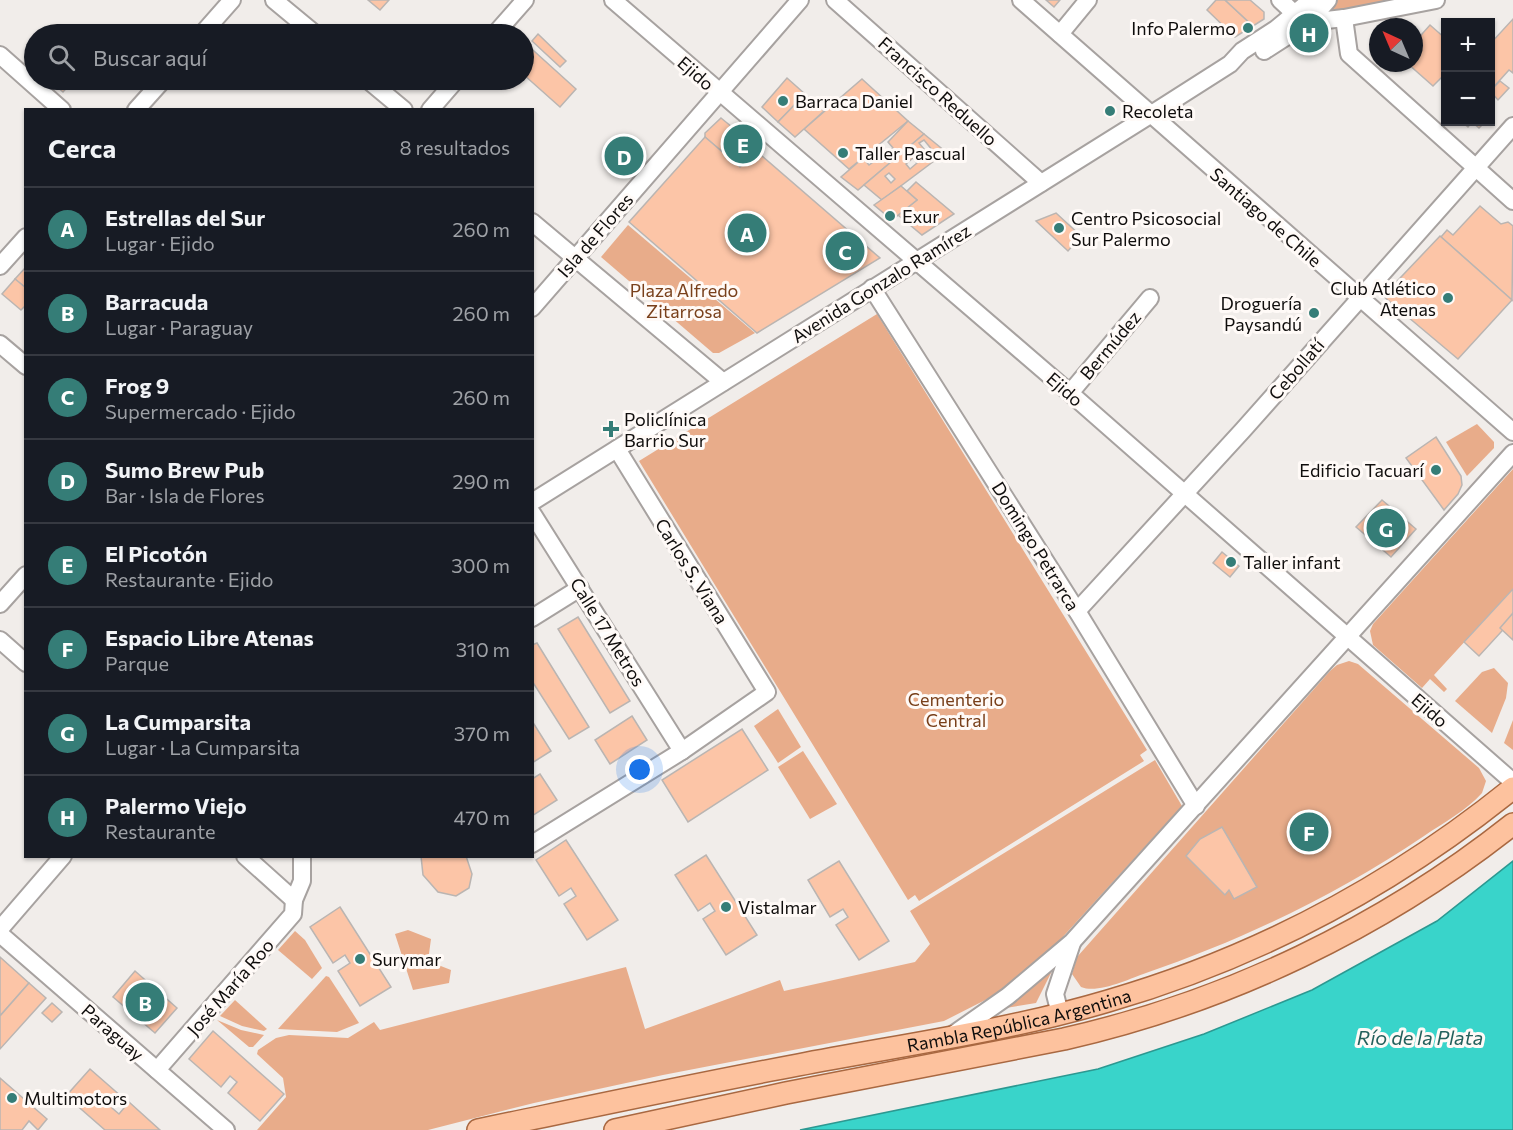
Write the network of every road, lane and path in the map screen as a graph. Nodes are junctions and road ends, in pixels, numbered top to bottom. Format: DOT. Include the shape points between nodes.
graph roads {
  1 [pos="232,0"];
  2 [pos="274,0"];
  3 [pos="525,0"];
  4 [pos="613,0"];
  5 [pos="800,0"];
  6 [pos="835,0"];
  7 [pos="1021,0"];
  8 [pos="1088,0"];
  9 [pos="1280,0"];
  10 [pos="1311,0"];
  11 [pos="1328,0"];
  12 [pos="1436,0"];
  13 [pos="1302,18"];
  14 [pos="1344,18"];
  15 [pos="211,24"];
  16 [pos="303,24"];
  17 [pos="504,24"];
  18 [pos="1060,34"];
  19 [pos="0,55"];
  20 [pos="24,76"];
  21 [pos="39,90"];
  22 [pos="154,90"];
  23 [pos="381,90"];
  24 [pos="447,90"];
  25 [pos="718,93"];
  26 [pos="60,108"];
  27 [pos="138,108"];
  28 [pos="402,108"];
  29 [pos="432,108"];
  30 [pos="1150,115"];
  31 [pos="1513,126"];
  32 [pos="1475,168"];
  33 [pos="1041,183"];
  34 [pos="1513,201"];
  35 [pos="534,224"];
  36 [pos="24,239"];
  37 [pos="575,259"];
  38 [pos="914,261"];
  39 [pos="0,266"];
  40 [pos="872,288"];
  41 [pos="1150,298"];
  42 [pos="1358,298"];
  43 [pos="534,306"];
  44 [pos="0,344"];
  45 [pos="24,364"];
  46 [pos="723,382"];
  47 [pos="1070,393"];
  48 [pos="1513,432"];
  49 [pos="617,450"];
  50 [pos="1513,453"];
  51 [pos="1185,494"];
  52 [pos="534,501"];
  53 [pos="534,516"];
  54 [pos="24,576"];
  55 [pos="580,588"];
  56 [pos="0,604"];
  57 [pos="1077,611"];
  58 [pos="534,617"];
  59 [pos="1346,637"];
  60 [pos="0,640"];
  61 [pos="24,661"];
  62 [pos="682,751"];
  63 [pos="1513,782"];
  64 [pos="1513,788"];
  65 [pos="1196,806"];
  66 [pos="1513,824"];
  67 [pos="534,843"];
  68 [pos="61,858"];
  69 [pos="246,858"];
  70 [pos="302,858"];
  71 [pos="294,900"];
  72 [pos="0,931"];
  73 [pos="1072,942"];
  74 [pos="1060,1014"];
  75 [pos="950,1037"];
  76 [pos="157,1070"];
  77 [pos="226,1130"];
  78 [pos="477,1130"];
  79 [pos="615,1130"];
  1 -- 15 [label="street"];
  2 -- 16 [label="street"];
  3 -- 17 [label="street"];
  4 -- 25 [label="street, Ejido"];
  5 -- 25 [label="street, Isla de Flores"];
  6 -- 33 [label="street, Francisco Reduello"];
  7 -- 18 [label="street, Santiago de Chile"];
  8 -- 18 [label="street"];
  9 -- 13 [label="street"];
  10 -- 13 [label="street, Avenida Gonzalo Ramírez"];
  11 -- 13 [label="street, Avenida Gonzalo Ramírez"];
  12 -- 14 [label="street"];
  13 -- 14 [label="street"];
  13 -- 30 [label="street, Avenida Gonzalo Ramírez" via="1242,51 1230,64"];
  14 -- 32 [label="street" via="1349,54"];
  18 -- 30 [label="street, Santiago de Chile"];
  19 -- 20 [label="street"];
  21 -- 26 [label="street"];
  22 -- 27 [label="street"];
  23 -- 28 [label="street"];
  24 -- 29 [label="street"];
  25 -- 37 [label="street, Isla de Flores"];
  25 -- 38 [label="street, Ejido"];
  30 -- 33 [label="street, Avenida Gonzalo Ramírez"];
  30 -- 42 [label="street, Santiago de Chile"];
  31 -- 32 [label="street, Cebollatí"];
  32 -- 34 [label="street"];
  32 -- 42 [label="street, Cebollatí"];
  33 -- 38 [label="street, Avenida Gonzalo Ramírez"];
  35 -- 37 [label="street"];
  36 -- 39 [label="street"];
  37 -- 43 [label="street, Isla de Flores"];
  37 -- 46 [label="street"];
  38 -- 40 [label="street, Avenida Gonzalo Ramírez"];
  38 -- 47 [label="street, Ejido"];
  40 -- 46 [label="street, Avenida Gonzalo Ramírez"];
  40 -- 57 [label="street, Domingo Petrarca"];
  41 -- 47 [label="street, Bermúdez"];
  42 -- 48 [label="street, Santiago de Chile"];
  42 -- 51 [label="street, Cebollatí"];
  44 -- 45 [label="street"];
  46 -- 49 [label="street, Avenida Gonzalo Ramírez"];
  47 -- 51 [label="street, Ejido"];
  49 -- 52 [label="street, Avenida Gonzalo Ramírez"];
  49 -- 62 [label="street, Carlos S. Viana" via="767,692"];
  50 -- 59 [label="street"];
  51 -- 57 [label="street, Cebollatí"];
  51 -- 59 [label="street, Ejido"];
  53 -- 55 [label="street, Calle 17 Metros"];
  54 -- 56 [label="street"];
  55 -- 58 [label="street"];
  55 -- 62 [label="street, Calle 17 Metros"];
  57 -- 65 [label="street, Domingo Petrarca"];
  59 -- 63 [label="street, Ejido"];
  59 -- 65 [label="street"];
  60 -- 61 [label="street"];
  62 -- 67 [label="street"];
  64 -- 74 [label="main road, Rambla República Argentina" via="1401,869 1328,912 1218,963"];
  65 -- 73 [label="street"];
  66 -- 79 [label="main road, Rambla República Argentina" via="1432,882 1368,921 1274,969 1180,1006 1064,1039"];
  68 -- 72 [label="street"];
  69 -- 71 [label="street"];
  70 -- 71 [label="street, José María Roo" via="302,881"];
  71 -- 76 [label="street, José María Roo" via="295,908 289,918"];
  72 -- 76 [label="street, Paraguay"];
  73 -- 74 [label="street" via="1055,994"];
  73 -- 75 [label="street" via="1008,996"];
  74 -- 75 [label="main road, Rambla República Argentina"];
  75 -- 78 [label="main road, Rambla República Argentina"];
  76 -- 77 [label="street, Paraguay"];
}
